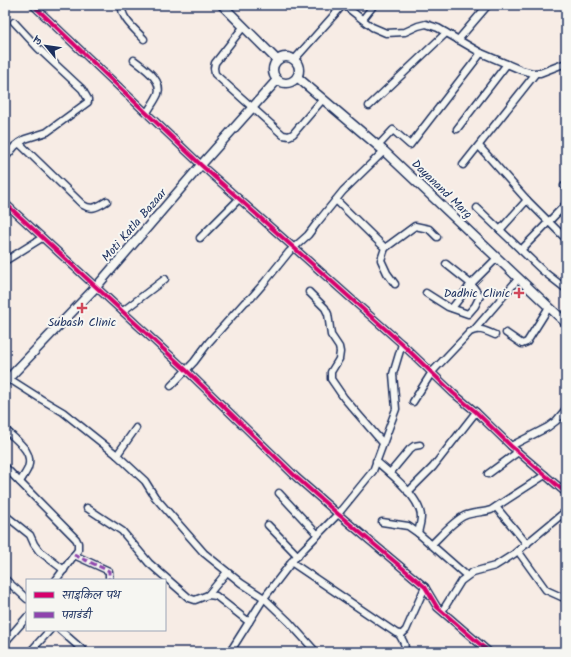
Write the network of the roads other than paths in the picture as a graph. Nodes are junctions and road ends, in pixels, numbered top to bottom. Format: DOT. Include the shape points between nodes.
graph roads {
  1 [pos="33,5"];
  2 [pos="122,5"];
  3 [pos="222,5"];
  4 [pos="343,5"];
  5 [pos="374,5"];
  6 [pos="488,5"];
  7 [pos="363,20"];
  8 [pos="14,22"];
  9 [pos="244,26"];
  10 [pos="446,33"];
  11 [pos="144,39"];
  12 [pos="458,40"];
  13 [pos="481,53"];
  14 [pos="134,60"];
  15 [pos="277,60"];
  16 [pos="294,60"];
  17 [pos="566,63"];
  18 [pos="507,64"];
  19 [pos="536,73"];
  20 [pos="297,77"];
  21 [pos="277,80"];
  22 [pos="322,99"];
  23 [pos="369,106"];
  24 [pos="253,107"];
  25 [pos="147,113"];
  26 [pos="457,129"];
  27 [pos="20,143"];
  28 [pos="479,146"];
  29 [pos="381,148"];
  30 [pos="6,156"];
  31 [pos="201,165"];
  32 [pos="463,165"];
  33 [pos="239,199"];
  34 [pos="336,200"];
  35 [pos="527,200"];
  36 [pos="107,201"];
  37 [pos="5,203"];
  38 [pos="566,204"];
  39 [pos="477,208"];
  40 [pos="548,222"];
  41 [pos="500,230"];
  42 [pos="437,237"];
  43 [pos="42,238"];
  44 [pos="200,238"];
  45 [pos="566,239"];
  46 [pos="294,248"];
  47 [pos="385,248"];
  48 [pos="521,250"];
  49 [pos="497,258"];
  50 [pos="5,261"];
  51 [pos="446,264"];
  52 [pos="519,278"];
  53 [pos="165,279"];
  54 [pos="395,284"];
  55 [pos="471,284"];
  56 [pos="97,286"];
  57 [pos="566,288"];
  58 [pos="309,292"];
  59 [pos="426,293"];
  60 [pos="549,307"];
  61 [pos="452,308"];
  62 [pos="124,311"];
  63 [pos="566,323"];
  64 [pos="475,329"];
  65 [pos="506,333"];
  66 [pos="495,335"];
  67 [pos="402,344"];
  68 [pos="186,370"];
  69 [pos="432,372"];
  70 [pos="7,380"];
  71 [pos="171,386"];
  72 [pos="413,402"];
  73 [pos="566,409"];
  74 [pos="476,412"];
  75 [pos="136,428"];
  76 [pos="8,432"];
  77 [pos="383,443"];
  78 [pos="420,445"];
  79 [pos="512,446"];
  80 [pos="518,452"];
  81 [pos="117,455"];
  82 [pos="376,461"];
  83 [pos="5,467"];
  84 [pos="390,473"];
  85 [pos="488,474"];
  86 [pos="544,475"];
  87 [pos="20,482"];
  88 [pos="408,492"];
  89 [pos="278,493"];
  90 [pos="566,493"];
  91 [pos="496,507"];
  92 [pos="87,508"];
  93 [pos="566,511"];
  94 [pos="338,514"];
  95 [pos="5,515"];
  96 [pos="382,522"];
  97 [pos="268,525"];
  98 [pos="418,533"];
  99 [pos="318,535"];
  100 [pos="527,544"];
  101 [pos="431,546"];
  102 [pos="518,551"];
  103 [pos="74,555"];
  104 [pos="298,556"];
  105 [pos="292,562"];
  106 [pos="64,570"];
  107 [pos="227,572"];
  108 [pos="466,576"];
  109 [pos="5,579"];
  110 [pos="57,579"];
  111 [pos="109,579"];
  112 [pos="425,587"];
  113 [pos="208,595"];
  114 [pos="26,598"];
  115 [pos="264,598"];
  116 [pos="566,599"];
  117 [pos="443,610"];
  118 [pos="26,618"];
  119 [pos="249,622"];
  120 [pos="49,631"];
  121 [pos="61,631"];
  122 [pos="398,634"];
  123 [pos="5,641"];
  124 [pos="30,652"];
  125 [pos="84,652"];
  126 [pos="230,652"];
  127 [pos="316,652"];
  128 [pos="404,652"];
  129 [pos="489,652"];
  1 -- 25 [label="street"];
  2 -- 11 [label="street" via="127,20"];
  3 -- 9 [label="street"];
  4 -- 7 [label="street"];
  4 -- 16 [label="street"];
  5 -- 7 [label="street"];
  6 -- 12 [label="street"];
  7 -- 10 [label="street" via="386,33 405,32 426,24"];
  8 -- 27 [label="street" via="88,98 88,102 47,132"];
  9 -- 15 [label="street"];
  9 -- 24 [label="street" via="215,62 214,68 215,74"];
  10 -- 12 [label="street"];
  10 -- 23 [label="street"];
  12 -- 13 [label="street"];
  13 -- 18 [label="street"];
  13 -- 29 [label="street" via="410,145 393,130"];
  14 -- 25 [label="street" via="151,74 159,86 158,94"];
  15 -- 16 [label="street" via="284,57"];
  15 -- 21 [label="street" via="272,70"];
  16 -- 20 [label="street" via="299,70"];
  17 -- 19 [label="street"];
  18 -- 19 [label="street"];
  18 -- 26 [label="street"];
  19 -- 28 [label="street"];
  20 -- 21 [label="street" via="288,83"];
  20 -- 22 [label="street, Dayanand Marg"];
  21 -- 24 [label="street, Moti Katla Bazaar"];
  22 -- 24 [label="street" via="289,136 283,135"];
  22 -- 29 [label="street, Dayanand Marg"];
  24 -- 31 [label="street, Moti Katla Bazaar"];
  25 -- 31 [label="street"];
  27 -- 30 [label="street"];
  27 -- 36 [label="street" via="83,205 91,209"];
  28 -- 32 [label="street"];
  28 -- 35 [label="street"];
  29 -- 34 [label="street"];
  29 -- 49 [label="street, Dayanand Marg"];
  31 -- 33 [label="street"];
  31 -- 56 [label="street, Moti Katla Bazaar"];
  33 -- 44 [label="street"];
  33 -- 46 [label="street"];
  34 -- 46 [label="street"];
  34 -- 47 [label="street"];
  35 -- 40 [label="street"];
  35 -- 41 [label="street"];
  37 -- 43 [label="street"];
  38 -- 40 [label="street"];
  39 -- 41 [label="street"];
  40 -- 45 [label="street"];
  40 -- 48 [label="street"];
  41 -- 48 [label="street"];
  42 -- 47 [label="street" via="429,229 415,226"];
  43 -- 50 [label="street"];
  43 -- 56 [label="street"];
  46 -- 67 [label="street"];
  46 -- 68 [label="street"];
  47 -- 54 [label="street" via="381,260"];
  48 -- 57 [label="street"];
  49 -- 52 [label="street, Dayanand Marg"];
  49 -- 55 [label="street"];
  51 -- 55 [label="street"];
  52 -- 60 [label="street, Dayanand Marg"];
  52 -- 64 [label="street"];
  53 -- 62 [label="street"];
  55 -- 61 [label="street"];
  55 -- 61 [label="street" via="480,296 475,306 468,314"];
  56 -- 62 [label="street"];
  56 -- 70 [label="street, Moti Katla Bazaar"];
  58 -- 77 [label="street" via="325,308 331,335 340,352 331,372 331,380"];
  59 -- 61 [label="street"];
  60 -- 63 [label="street, Dayanand Marg"];
  60 -- 65 [label="street" via="527,342 522,344"];
  62 -- 68 [label="street"];
  64 -- 66 [label="street" via="482,329"];
  64 -- 69 [label="street"];
  67 -- 69 [label="street"];
  67 -- 77 [label="street" via="393,374 396,409"];
  68 -- 71 [label="street"];
  68 -- 94 [label="street" via="296,477"];
  69 -- 72 [label="street"];
  69 -- 74 [label="street"];
  70 -- 81 [label="street" via="63,412"];
  73 -- 79 [label="street" via="548,427"];
  74 -- 79 [label="street"];
  74 -- 88 [label="street" via="433,467"];
  75 -- 81 [label="street"];
  76 -- 87 [label="street" via="26,450 30,458"];
  77 -- 82 [label="street"];
  78 -- 84 [label="street" via="410,449"];
  79 -- 80 [label="street"];
  80 -- 85 [label="street"];
  80 -- 86 [label="street"];
  81 -- 107 [label="street" via="145,481 155,497 204,553"];
  82 -- 84 [label="street"];
  82 -- 94 [label="street" via="373,471"];
  83 -- 87 [label="street"];
  84 -- 88 [label="street"];
  86 -- 90 [label="street"];
  86 -- 91 [label="street"];
  87 -- 103 [label="street" via="76,539 78,550"];
  88 -- 98 [label="street" via="421,517"];
  89 -- 99 [label="street"];
  91 -- 100 [label="street"];
  91 -- 101 [label="street" via="459,518"];
  92 -- 113 [label="street" via="122,530 150,563 189,598 195,600"];
  93 -- 100 [label="street"];
  94 -- 99 [label="street"];
  94 -- 112 [label="street"];
  95 -- 106 [label="street" via="30,535 40,551"];
  96 -- 98 [label="street" via="408,526"];
  97 -- 104 [label="street"];
  98 -- 101 [label="street"];
  99 -- 104 [label="street"];
  100 -- 102 [label="street"];
  101 -- 108 [label="street"];
  102 -- 108 [label="street" via="495,566"];
  102 -- 116 [label="street" via="546,590"];
  103 -- 106 [label="street"];
  103 -- 111 [label="street" via="109,571"];
  104 -- 105 [label="street"];
  105 -- 115 [label="street"];
  105 -- 122 [label="street"];
  106 -- 110 [label="street"];
  107 -- 113 [label="street"];
  107 -- 115 [label="street"];
  108 -- 117 [label="street" via="454,589"];
  109 -- 114 [label="street"];
  112 -- 117 [label="street" via="437,607"];
  112 -- 122 [label="street" via="406,630"];
  113 -- 119 [label="street" via="221,599"];
  115 -- 119 [label="street"];
  115 -- 127 [label="street"];
  117 -- 129 [label="street"];
  118 -- 123 [label="street"];
  119 -- 126 [label="street"];
  120 -- 124 [label="street"];
  121 -- 125 [label="street"];
  122 -- 128 [label="street" via="404,642"];
}
